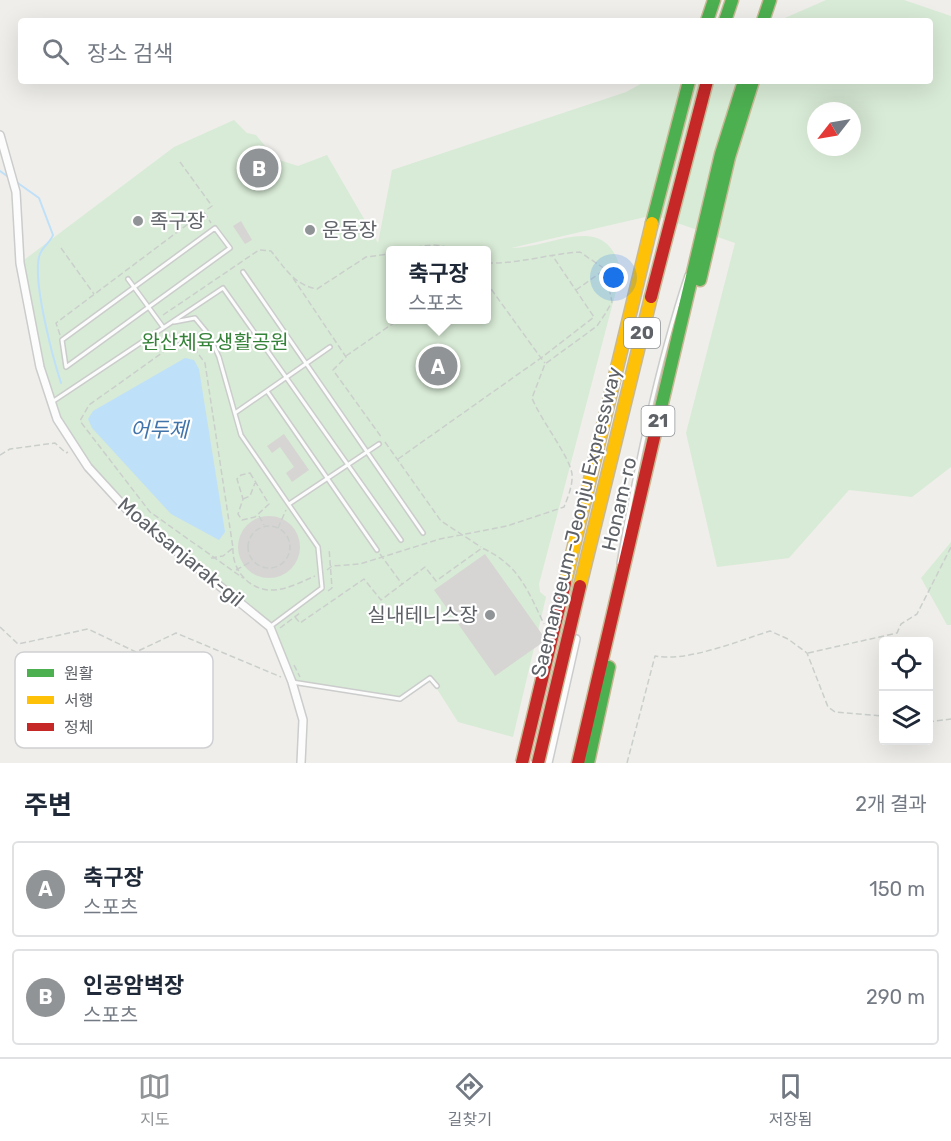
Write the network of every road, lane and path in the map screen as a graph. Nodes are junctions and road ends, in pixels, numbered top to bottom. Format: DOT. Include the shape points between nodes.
graph roads {
  1 [pos="714,0"];
  2 [pos="732,0"];
  3 [pos="770,0"];
  4 [pos="779,0"];
  5 [pos="708,18"];
  6 [pos="726,18"];
  7 [pos="764,18"];
  8 [pos="773,18"];
  9 [pos="688,84"];
  10 [pos="706,84"];
  11 [pos="743,84"];
  12 [pos="752,84"];
  13 [pos="0,135"];
  14 [pos="180,162"];
  15 [pos="204,212"];
  16 [pos="215,228"];
  17 [pos="420,246"];
  18 [pos="446,246"];
  19 [pos="61,248"];
  20 [pos="386,254"];
  21 [pos="552,254"];
  22 [pos="491,263"];
  23 [pos="606,269"];
  24 [pos="243,272"];
  25 [pos="293,278"];
  26 [pos="128,279"];
  27 [pos="133,288"];
  28 [pos="491,289"];
  29 [pos="575,290"];
  30 [pos="94,294"];
  31 [pos="148,308"];
  32 [pos="157,320"];
  33 [pos="170,322"];
  34 [pos="392,324"];
  35 [pos="163,327"];
  36 [pos="62,340"];
  37 [pos="176,343"];
  38 [pos="330,347"];
  39 [pos="346,357"];
  40 [pos="541,358"];
  41 [pos="306,364"];
  42 [pos="545,364"];
  43 [pos="286,378"];
  44 [pos="267,391"];
  45 [pos="50,403"];
  46 [pos="235,413"];
  47 [pos="379,444"];
  48 [pos="75,448"];
  49 [pos="367,452"];
  50 [pos="0,455"];
  51 [pos="397,460"];
  52 [pos="348,465"];
  53 [pos="327,478"];
  54 [pos="255,483"];
  55 [pos="243,500"];
  56 [pos="289,504"];
  57 [pos="258,515"];
  58 [pos="264,526"];
  59 [pos="278,528"];
  60 [pos="423,533"];
  61 [pos="463,536"];
  62 [pos="401,540"];
  63 [pos="951,547"];
  64 [pos="233,548"];
  65 [pos="329,548"];
  66 [pos="482,548"];
  67 [pos="377,550"];
  68 [pos="212,558"];
  69 [pos="253,561"];
  70 [pos="236,570"];
  71 [pos="321,574"];
  72 [pos="248,581"];
  73 [pos="403,584"];
  74 [pos="323,595"];
  75 [pos="304,610"];
  76 [pos="295,617"];
  77 [pos="544,625"];
  78 [pos="0,627"];
  79 [pos="270,627"];
  80 [pos="279,629"];
  81 [pos="576,639"];
  82 [pos="807,653"];
  83 [pos="291,658"];
  84 [pos="292,682"];
  85 [pos="302,683"];
  86 [pos="436,686"];
  87 [pos="879,716"];
  88 [pos="951,720"];
  89 [pos="933,722"];
  90 [pos="301,763"];
  91 [pos="522,763"];
  92 [pos="538,763"];
  93 [pos="548,763"];
  94 [pos="578,763"];
  95 [pos="588,763"];
  96 [pos="627,763"];
  1 -- 5 [label="highway"];
  2 -- 6 [label="highway"];
  3 -- 7 [label="highway"];
  4 -- 8 [label="highway"];
  9 -- 91 [label="highway, Saemangeum-Jeonju Expressway / 20, bridge"];
  10 -- 92 [label="highway, Saemangeum-Jeonju Expressway / 20, bridge"];
  11 -- 94 [label="highway, Honam-ro / 21" via="707,210"];
  12 -- 95 [label="highway, Honam-ro / 21" via="726,169"];
  13 -- 45 [label="street, Moaksanjarak-gil" via="16,192 20,263"];
  14 -- 15 [label="path" via="212,206"];
  15 -- 16 [label="path"];
  15 -- 30 [label="path"];
  16 -- 27 [label="lane"];
  16 -- 31 [label="lane" via="230,248"];
  17 -- 18 [label="path"];
  19 -- 30 [label="path"];
  20 -- 25 [label="path" via="366,257 316,289 304,287"];
  21 -- 22 [label="path" via="516,264"];
  21 -- 23 [label="path" via="580,252"];
  21 -- 29 [label="path"];
  23 -- 29 [label="path"];
  23 -- 42 [label="path" via="612,302 605,314 597,326"];
  24 -- 41 [label="lane"];
  25 -- 32 [label="path" via="271,251 259,250"];
  25 -- 39 [label="path"];
  26 -- 27 [label="lane"];
  27 -- 31 [label="lane"];
  27 -- 36 [label="lane"];
  28 -- 40 [label="path"];
  29 -- 40 [label="path" via="594,317"];
  30 -- 36 [label="path" via="56,323"];
  31 -- 32 [label="lane"];
  31 -- 36 [label="lane" via="66,367"];
  32 -- 35 [label="lane"];
  33 -- 35 [label="lane"];
  33 -- 43 [label="lane" via="223,288"];
  33 -- 46 [label="lane" via="195,318 209,335"];
  34 -- 39 [label="path"];
  35 -- 37 [label="path"];
  35 -- 45 [label="lane"];
  37 -- 64 [label="path" via="191,344 205,363"];
  37 -- 68 [label="path" via="88,405 80,421 150,512"];
  38 -- 41 [label="lane"];
  39 -- 51 [label="path" via="333,370"];
  40 -- 42 [label="path"];
  40 -- 51 [label="path"];
  41 -- 43 [label="lane"];
  41 -- 49 [label="lane"];
  42 -- 61 [label="path" via="532,398 572,474 564,507"];
  43 -- 44 [label="lane"];
  43 -- 52 [label="lane"];
  44 -- 46 [label="lane"];
  44 -- 53 [label="lane"];
  45 -- 48 [label="street, Moaksanjarak-gil"];
  46 -- 56 [label="lane" via="241,435"];
  47 -- 49 [label="lane"];
  48 -- 50 [label="path" via="66,453 55,443 44,444 10,449"];
  48 -- 79 [label="street, Moaksanjarak-gil" via="131,514"];
  49 -- 52 [label="lane"];
  49 -- 60 [label="lane"];
  51 -- 61 [label="path" via="441,521"];
  52 -- 53 [label="lane"];
  52 -- 62 [label="lane"];
  53 -- 56 [label="lane"];
  53 -- 67 [label="lane"];
  54 -- 55 [label="path" via="250,496"];
  54 -- 55 [label="path" via="250,473 237,479"];
  54 -- 57 [label="path" via="269,504"];
  55 -- 57 [label="path" via="238,514 242,520"];
  56 -- 59 [label="path"];
  56 -- 71 [label="lane" via="318,547"];
  57 -- 58 [label="path"];
  58 -- 59 [label="path"];
  58 -- 69 [label="path" via="249,541"];
  59 -- 69 [label="path" via="290,543 285,562 266,569"];
  61 -- 66 [label="path"];
  61 -- 71 [label="path" via="440,539 360,564 332,566"];
  63 -- 82 [label="path" via="917,614 902,624 897,633"];
  64 -- 68 [label="path"];
  64 -- 70 [label="path"];
  65 -- 74 [label="path" via="332,588"];
  66 -- 73 [label="path" via="436,581 425,567"];
  66 -- 77 [label="path" via="502,557 522,578"];
  67 -- 73 [label="path"];
  68 -- 72 [label="path"];
  69 -- 70 [label="path"];
  70 -- 72 [label="path"];
  71 -- 72 [label="path" via="269,590"];
  71 -- 79 [label="lane" via="322,588"];
  73 -- 76 [label="path" via="381,600 364,579 300,623"];
  75 -- 76 [label="path"];
  76 -- 80 [label="path"];
  78 -- 84 [label="path" via="18,644 88,629 136,652 176,633"];
  79 -- 84 [label="street, Moaksanjarak-gil"];
  81 -- 93 [label="street"];
  82 -- 87 [label="path" via="828,707 835,712"];
  82 -- 96 [label="path" via="770,631 682,657 655,656"];
  83 -- 85 [label="path"];
  84 -- 85 [label="lane"];
  84 -- 90 [label="street, Moaksanjarak-gil" via="303,720"];
  85 -- 86 [label="lane" via="400,699 430,678"];
  88 -- 89 [label="path"];
}
